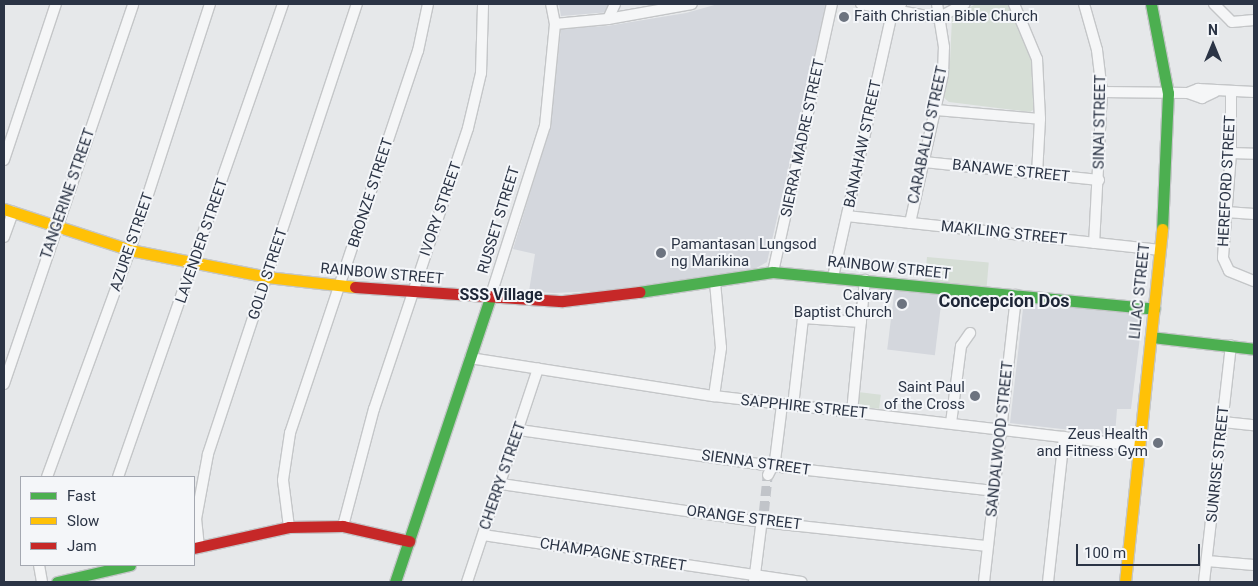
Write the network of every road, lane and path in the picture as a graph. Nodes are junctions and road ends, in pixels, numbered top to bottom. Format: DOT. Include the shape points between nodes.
graph roads {
  1 [pos="56,4"];
  2 [pos="132,4"];
  3 [pos="210,4"];
  4 [pos="283,4"];
  5 [pos="357,4"];
  6 [pos="428,4"];
  7 [pos="482,4"];
  8 [pos="551,4"];
  9 [pos="615,4"];
  10 [pos="692,4"];
  11 [pos="832,4"];
  12 [pos="865,4"];
  13 [pos="936,4"];
  14 [pos="964,4"];
  15 [pos="1014,4"];
  16 [pos="1084,4"];
  17 [pos="1151,4"];
  18 [pos="1214,4"];
  19 [pos="899,8"];
  20 [pos="938,18"];
  21 [pos="608,20"];
  22 [pos="1254,20"];
  23 [pos="555,24"];
  24 [pos="1102,92"];
  25 [pos="1254,92"];
  26 [pos="1231,93"];
  27 [pos="1168,94"];
  28 [pos="936,110"];
  29 [pos="1040,118"];
  30 [pos="1231,153"];
  31 [pos="1254,154"];
  32 [pos="4,160"];
  33 [pos="924,162"];
  34 [pos="1037,174"];
  35 [pos="1099,180"];
  36 [pos="8,210"];
  37 [pos="1226,212"];
  38 [pos="1254,214"];
  39 [pos="848,216"];
  40 [pos="910,223"];
  41 [pos="57,227"];
  42 [pos="4,237"];
  43 [pos="1094,243"];
  44 [pos="130,250"];
  45 [pos="1160,250"];
  46 [pos="195,264"];
  47 [pos="773,272"];
  48 [pos="267,277"];
  49 [pos="833,277"];
  50 [pos="865,280"];
  51 [pos="1254,281"];
  52 [pos="715,282"];
  53 [pos="340,286"];
  54 [pos="413,292"];
  55 [pos="1016,295"];
  56 [pos="490,298"];
  57 [pos="1154,309"];
  58 [pos="861,322"];
  59 [pos="970,333"];
  60 [pos="1151,337"];
  61 [pos="1231,346"];
  62 [pos="1254,349"];
  63 [pos="470,358"];
  64 [pos="538,369"];
  65 [pos="4,384"];
  66 [pos="714,396"];
  67 [pos="788,406"];
  68 [pos="852,412"];
  69 [pos="1222,422"];
  70 [pos="951,423"];
  71 [pos="1254,425"];
  72 [pos="1001,429"];
  73 [pos="519,430"];
  74 [pos="1064,437"];
  75 [pos="1140,446"];
  76 [pos="770,471"];
  77 [pos="47,476"];
  78 [pos="118,476"];
  79 [pos="501,484"];
  80 [pos="994,491"];
  81 [pos="762,520"];
  82 [pos="289,526"];
  83 [pos="343,526"];
  84 [pos="483,535"];
  85 [pos="409,541"];
  86 [pos="988,546"];
  87 [pos="196,548"];
  88 [pos="1207,561"];
  89 [pos="1254,565"];
  90 [pos="40,566"];
  91 [pos="114,567"];
  92 [pos="754,580"];
  93 [pos="42,582"];
  94 [pos="56,582"];
  95 [pos="395,582"];
  96 [pos="467,582"];
  97 [pos="802,582"];
  98 [pos="984,582"];
  99 [pos="1048,582"];
  100 [pos="1125,582"];
  101 [pos="1204,582"];
  1 -- 32 [label="street"];
  2 -- 41 [label="street, TANGERINE STREET"];
  3 -- 44 [label="street, AZURE STREET"];
  4 -- 46 [label="street, LAVENDER STREET"];
  5 -- 48 [label="street, GOLD STREET"];
  6 -- 53 [label="street, BRONZE STREET" via="418,51"];
  7 -- 54 [label="street, IVORY STREET" via="481,73 470,119"];
  8 -- 23 [label="street, RUSSET STREET"];
  9 -- 21 [label="street"];
  10 -- 21 [label="street"];
  11 -- 47 [label="street, SIERRA MADRE STREET"];
  12 -- 19 [label="street"];
  13 -- 20 [label="street, CARABALLO STREET"];
  14 -- 20 [label="street"];
  15 -- 29 [label="street" via="1037,59"];
  16 -- 24 [label="street, SINAI STREET" via="1097,50"];
  17 -- 27 [label="street, LILAC STREET"];
  18 -- 22 [label="street" via="1232,22"];
  19 -- 20 [label="street"];
  19 -- 39 [label="street, BANAHAW STREET" via="891,18"];
  20 -- 28 [label="street, CARABALLO STREET" via="945,62"];
  21 -- 23 [label="street"];
  23 -- 56 [label="street, RUSSET STREET" via="545,126"];
  24 -- 27 [label="street"];
  24 -- 35 [label="street, SINAI STREET"];
  25 -- 26 [label="street"];
  26 -- 27 [label="street" via="1198,89 1188,94"];
  26 -- 30 [label="street, HEREFORD STREET"];
  27 -- 45 [label="street, LILAC STREET" via="1166,190"];
  28 -- 29 [label="street"];
  28 -- 33 [label="street, CARABALLO STREET"];
  29 -- 34 [label="street"];
  30 -- 31 [label="street"];
  30 -- 37 [label="street, HEREFORD STREET"];
  33 -- 34 [label="street, BANAWE STREET"];
  33 -- 40 [label="street, CARABALLO STREET"];
  34 -- 35 [label="street, BANAWE STREET"];
  35 -- 43 [label="street, SINAI STREET"];
  36 -- 41 [label="street, RAINBOW STREET"];
  36 -- 42 [label="street"];
  37 -- 38 [label="street"];
  37 -- 51 [label="street, HEREFORD STREET" via="1225,266 1236,275"];
  39 -- 40 [label="street, MAKILING STREET"];
  39 -- 49 [label="street, BANAHAW STREET"];
  40 -- 43 [label="street, MAKILING STREET"];
  41 -- 44 [label="street, RAINBOW STREET"];
  41 -- 65 [label="street, TANGERINE STREET"];
  43 -- 45 [label="street, MAKILING STREET"];
  44 -- 46 [label="street, RAINBOW STREET"];
  44 -- 77 [label="street, AZURE STREET"];
  45 -- 57 [label="street, LILAC STREET"];
  46 -- 48 [label="street, RAINBOW STREET"];
  46 -- 78 [label="street, LAVENDER STREET"];
  47 -- 49 [label="street, RAINBOW STREET"];
  47 -- 52 [label="street, RAINBOW STREET"];
  48 -- 53 [label="street, RAINBOW STREET"];
  48 -- 87 [label="street, GOLD STREET" via="201,482"];
  49 -- 50 [label="street, RAINBOW STREET"];
  50 -- 55 [label="street, RAINBOW STREET"];
  50 -- 58 [label="street"];
  52 -- 56 [label="street, RAINBOW STREET" via="563,301"];
  52 -- 66 [label="street" via="721,348"];
  53 -- 54 [label="street, RAINBOW STREET"];
  53 -- 82 [label="street, BRONZE STREET" via="284,453 283,480"];
  54 -- 56 [label="street, RAINBOW STREET"];
  54 -- 83 [label="street, IVORY STREET" via="374,410"];
  55 -- 57 [label="street, RAINBOW STREET"];
  55 -- 72 [label="street, SANDALWOOD STREET"];
  56 -- 63 [label="street, RUSSET STREET"];
  57 -- 60 [label="street, LILAC STREET"];
  58 -- 67 [label="street" via="803,318"];
  58 -- 68 [label="street"];
  59 -- 70 [label="street" via="961,346"];
  60 -- 61 [label="street"];
  60 -- 75 [label="street, LILAC STREET"];
  61 -- 62 [label="street"];
  61 -- 69 [label="street, SUNRISE STREET"];
  63 -- 64 [label="street, SAPPHIRE STREET"];
  63 -- 85 [label="street, RUSSET STREET"];
  64 -- 66 [label="street, SAPPHIRE STREET"];
  64 -- 73 [label="street, CHERRY STREET"];
  66 -- 67 [label="street, SAPPHIRE STREET"];
  67 -- 68 [label="street, SAPPHIRE STREET"];
  67 -- 76 [label="street"];
  68 -- 70 [label="street, SAPPHIRE STREET"];
  69 -- 71 [label="street"];
  69 -- 88 [label="street, SUNRISE STREET"];
  70 -- 72 [label="street, SAPPHIRE STREET"];
  72 -- 74 [label="street, SAPPHIRE STREET"];
  72 -- 80 [label="street, SANDALWOOD STREET"];
  73 -- 76 [label="street, SIENNA STREET"];
  73 -- 79 [label="street, CHERRY STREET"];
  74 -- 75 [label="street, SAPPHIRE STREET"];
  74 -- 99 [label="street"];
  75 -- 100 [label="street, LILAC STREET"];
  76 -- 80 [label="street, SIENNA STREET"];
  79 -- 81 [label="street, ORANGE STREET"];
  79 -- 84 [label="street, CHERRY STREET"];
  80 -- 86 [label="street, SANDALWOOD STREET"];
  81 -- 86 [label="street, ORANGE STREET"];
  81 -- 92 [label="street"];
  82 -- 83 [label="street"];
  82 -- 87 [label="street"];
  83 -- 85 [label="street"];
  84 -- 92 [label="street, CHAMPAGNE STREET"];
  84 -- 96 [label="street, CHERRY STREET"];
  85 -- 95 [label="street, RUSSET STREET"];
  86 -- 98 [label="street, SANDALWOOD STREET"];
  88 -- 89 [label="street"];
  88 -- 101 [label="street, SUNRISE STREET"];
  90 -- 93 [label="street"];
  91 -- 94 [label="street"];
  92 -- 97 [label="street, CHAMPAGNE STREET"];
}
